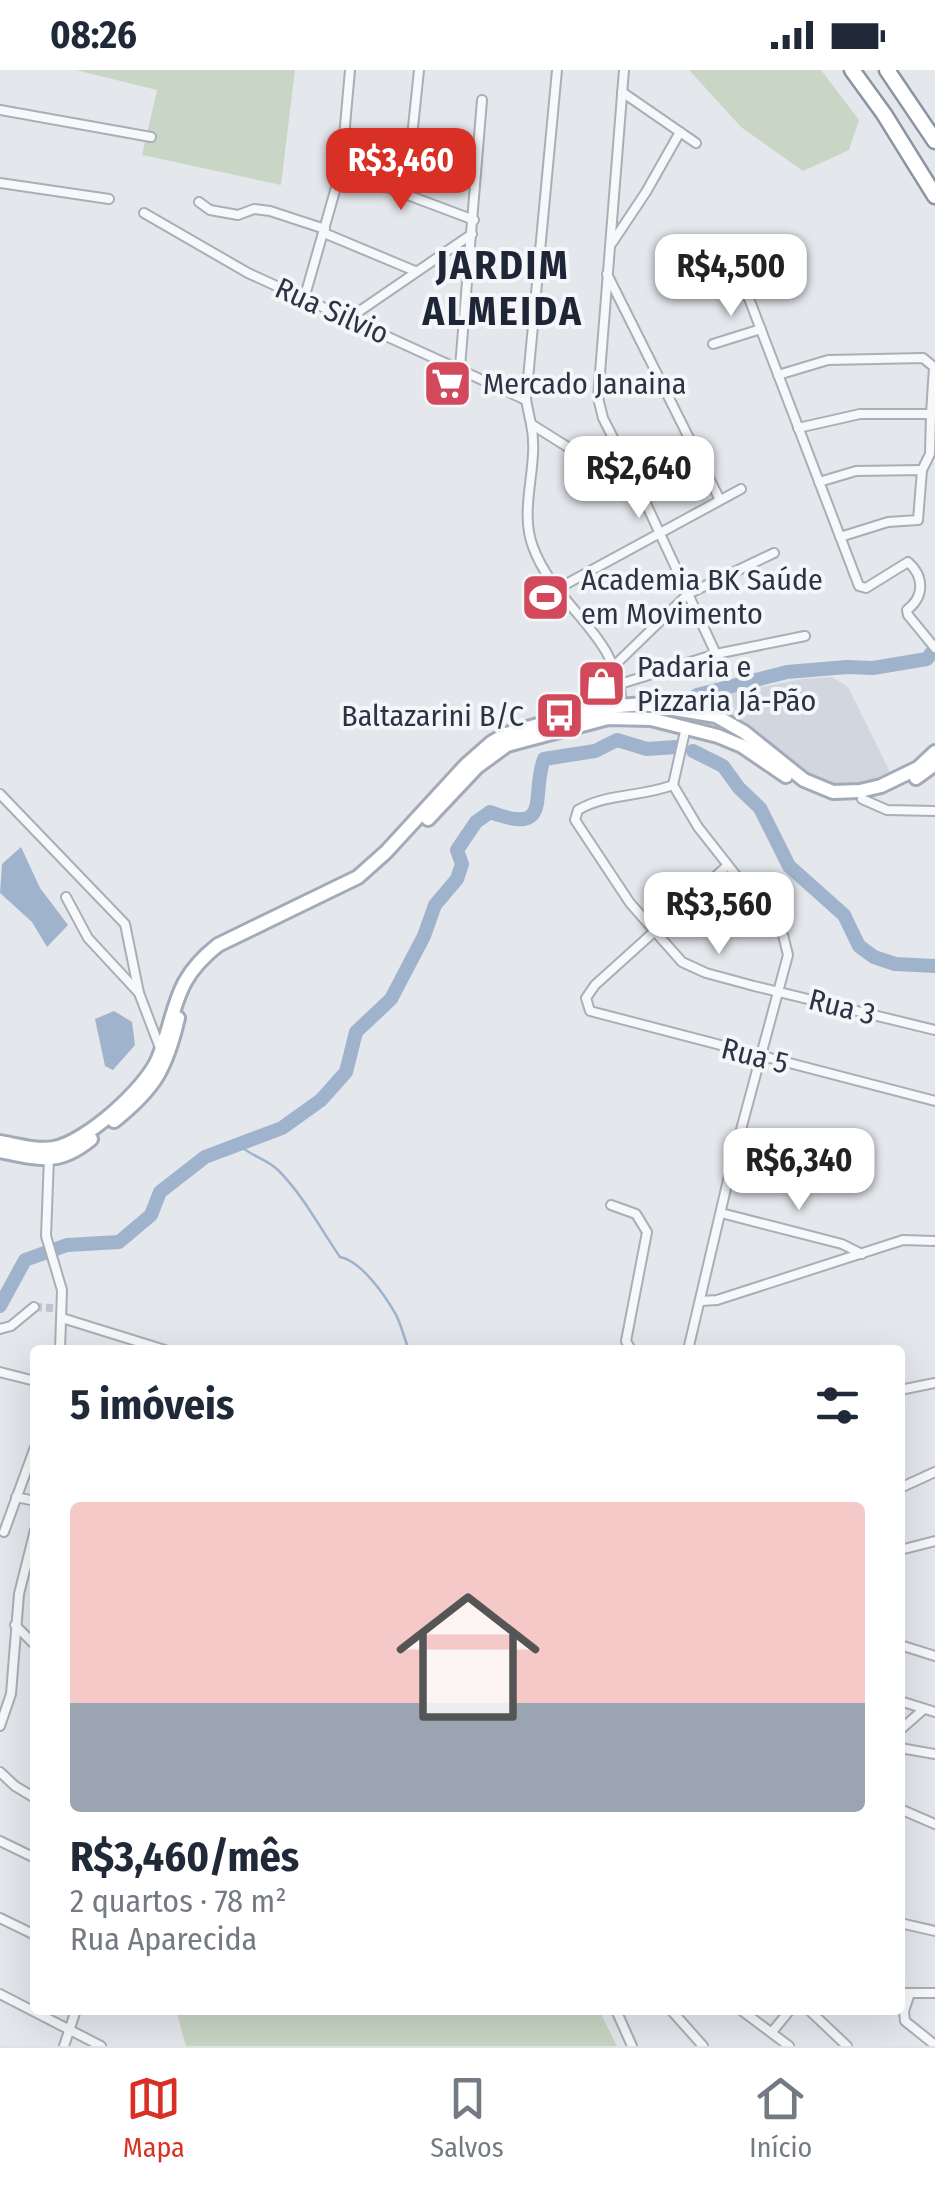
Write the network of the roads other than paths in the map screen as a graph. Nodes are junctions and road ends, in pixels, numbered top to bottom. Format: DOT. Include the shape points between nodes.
graph roads {
  1 [pos="350,70"];
  2 [pos="420,70"];
  3 [pos="556,70"];
  4 [pos="624,70"];
  5 [pos="852,70"];
  6 [pos="887,70"];
  7 [pos="622,92"];
  8 [pos="482,100"];
  9 [pos="0,110"];
  10 [pos="680,132"];
  11 [pos="151,137"];
  12 [pos="935,141"];
  13 [pos="696,143"];
  14 [pos="340,170"];
  15 [pos="0,182"];
  16 [pos="406,194"];
  17 [pos="934,194"];
  18 [pos="110,200"];
  19 [pos="199,202"];
  20 [pos="144,213"];
  21 [pos="474,220"];
  22 [pos="325,231"];
  23 [pos="472,234"];
  24 [pos="611,245"];
  25 [pos="415,271"];
  26 [pos="607,274"];
  27 [pos="740,275"];
  28 [pos="304,300"];
  29 [pos="348,319"];
  30 [pos="761,329"];
  31 [pos="713,344"];
  32 [pos="460,367"];
  33 [pos="778,374"];
  34 [pos="526,400"];
  35 [pos="931,414"];
  36 [pos="531,424"];
  37 [pos="798,428"];
  38 [pos="922,470"];
  39 [pos="819,482"];
  40 [pos="741,489"];
  41 [pos="641,493"];
  42 [pos="720,500"];
  43 [pos="658,532"];
  44 [pos="840,536"];
  45 [pos="774,552"];
  46 [pos="557,588"];
  47 [pos="688,594"];
  48 [pos="806,636"];
  49 [pos="935,648"];
  50 [pos="716,654"];
  51 [pos="616,664"];
  52 [pos="620,686"];
  53 [pos="673,708"];
  54 [pos="626,709"];
  55 [pos="723,720"];
  56 [pos="666,722"];
  57 [pos="686,728"];
  58 [pos="718,736"];
  59 [pos="935,752"];
  60 [pos="935,764"];
  61 [pos="672,785"];
  62 [pos="0,794"];
  63 [pos="862,799"];
  64 [pos="935,811"];
  65 [pos="727,866"];
  66 [pos="66,897"];
  67 [pos="654,933"];
  68 [pos="778,992"];
  69 [pos="139,993"];
  70 [pos="935,1030"];
  71 [pos="160,1050"];
  72 [pos="762,1058"];
  73 [pos="935,1100"];
  74 [pos="0,1142"];
  75 [pos="0,1151"];
  76 [pos="49,1155"];
  77 [pos="611,1205"];
  78 [pos="721,1212"];
  79 [pos="935,1242"];
  80 [pos="862,1254"];
  81 [pos="701,1301"];
  82 [pos="34,1307"];
  83 [pos="52,1308"];
  84 [pos="62,1313"];
  85 [pos="0,1328"];
  86 [pos="60,1345"];
  87 [pos="152,1345"];
  88 [pos="628,1345"];
  89 [pos="689,1345"];
  90 [pos="0,1372"];
  91 [pos="30,1381"];
  92 [pos="935,1383"];
  93 [pos="905,1389"];
  94 [pos="30,1459"];
  95 [pos="935,1472"];
  96 [pos="905,1486"];
  97 [pos="16,1497"];
  98 [pos="30,1500"];
  99 [pos="4,1532"];
  100 [pos="935,1542"];
  101 [pos="905,1549"];
  102 [pos="30,1550"];
  103 [pos="15,1626"];
  104 [pos="30,1640"];
  105 [pos="905,1647"];
  106 [pos="935,1656"];
  107 [pos="905,1703"];
  108 [pos="932,1710"];
  109 [pos="0,1726"];
  110 [pos="905,1727"];
  111 [pos="905,1749"];
  112 [pos="935,1754"];
  113 [pos="0,1772"];
  114 [pos="30,1795"];
  115 [pos="905,1811"];
  116 [pos="935,1824"];
  117 [pos="0,1841"];
  118 [pos="30,1856"];
  119 [pos="0,1918"];
  120 [pos="905,1924"];
  121 [pos="935,1931"];
  122 [pos="30,1933"];
  123 [pos="905,1993"];
  124 [pos="935,1993"];
  125 [pos="0,1994"];
  126 [pos="30,2009"];
  127 [pos="42,2015"];
  128 [pos="74,2015"];
  129 [pos="618,2015"];
  130 [pos="676,2015"];
  131 [pos="748,2015"];
  132 [pos="786,2015"];
  133 [pos="814,2015"];
  134 [pos="904,2015"];
  135 [pos="70,2029"];
  136 [pos="772,2032"];
  137 [pos="935,2044"];
  138 [pos="64,2046"];
  139 [pos="101,2046"];
  140 [pos="632,2046"];
  141 [pos="704,2046"];
  142 [pos="790,2046"];
  143 [pos="848,2046"];
  1 -- 14 [label="street"];
  2 -- 16 [label="street"];
  3 -- 34 [label="street"];
  4 -- 7 [label="street"];
  5 -- 17 [label="highway"];
  6 -- 12 [label="highway"];
  7 -- 10 [label="street"];
  7 -- 24 [label="street"];
  8 -- 21 [label="street"];
  9 -- 11 [label="street"];
  10 -- 13 [label="street"];
  10 -- 24 [label="street"];
  14 -- 16 [label="street"];
  14 -- 22 [label="street"];
  15 -- 18 [label="street"];
  16 -- 21 [label="street"];
  19 -- 22 [label="street" via="238,215 270,211"];
  20 -- 28 [label="street, Rua Silvio"];
  21 -- 23 [label="street"];
  22 -- 25 [label="street"];
  22 -- 28 [label="street"];
  23 -- 25 [label="street"];
  23 -- 32 [label="street"];
  24 -- 26 [label="street"];
  25 -- 29 [label="street"];
  26 -- 41 [label="street" via="599,408"];
  26 -- 42 [label="street"];
  27 -- 30 [label="street"];
  28 -- 29 [label="street, Rua Silvio"];
  29 -- 32 [label="street, Rua Silvio"];
  30 -- 31 [label="street"];
  30 -- 33 [label="street"];
  32 -- 34 [label="street, Rua Silvio"];
  33 -- 35 [label="street" via="828,360 922,358 934,367"];
  33 -- 37 [label="street"];
  34 -- 36 [label="street"];
  35 -- 37 [label="street" via="860,414"];
  35 -- 38 [label="street" via="930,454"];
  36 -- 41 [label="street"];
  36 -- 46 [label="street" via="528,532"];
  37 -- 39 [label="street"];
  38 -- 39 [label="street" via="856,471"];
  38 -- 44 [label="street" via="918,520"];
  39 -- 44 [label="street"];
  40 -- 42 [label="street"];
  41 -- 43 [label="street"];
  42 -- 43 [label="street"];
  43 -- 46 [label="street"];
  43 -- 47 [label="street"];
  44 -- 49 [label="street" via="859,586 908,562 915,568 922,594 908,615"];
  45 -- 47 [label="street"];
  46 -- 51 [label="street"];
  47 -- 50 [label="street"];
  47 -- 51 [label="street"];
  48 -- 50 [label="street"];
  50 -- 52 [label="street"];
  51 -- 52 [label="street"];
  52 -- 54 [label="street"];
  53 -- 54 [label="main road"];
  53 -- 55 [label="main road"];
  53 -- 56 [label="main road"];
  54 -- 56 [label="main road"];
  54 -- 71 [label="main road" via="606,706 506,734 466,765 358,877 218,945 186,976"];
  54 -- 76 [label="main road" via="493,753 372,877 216,956 186,996 153,1086 83,1146 63,1157"];
  55 -- 58 [label="main road"];
  55 -- 59 [label="main road" via="804,780 833,792 881,786"];
  56 -- 57 [label="main road"];
  57 -- 58 [label="main road"];
  57 -- 61 [label="street"];
  58 -- 63 [label="main road" via="819,796"];
  60 -- 63 [label="main road"];
  61 -- 65 [label="street"];
  61 -- 67 [label="street, Rua 3" via="597,801 575,816"];
  62 -- 69 [label="street" via="125,924"];
  63 -- 64 [label="street" via="886,810"];
  65 -- 67 [label="street"];
  65 -- 68 [label="street" via="784,935 788,955"];
  66 -- 69 [label="street" via="88,938"];
  67 -- 68 [label="street, Rua 3" via="691,968"];
  67 -- 72 [label="street, Rua 5" via="595,986 588,1008"];
  68 -- 70 [label="street, Rua 3"];
  68 -- 72 [label="street"];
  69 -- 71 [label="street"];
  71 -- 76 [label="main road" via="145,1080 121,1104"];
  72 -- 73 [label="street, Rua 5"];
  72 -- 78 [label="street"];
  74 -- 76 [label="main road"];
  75 -- 76 [label="main road"];
  76 -- 84 [label="street" via="46,1236"];
  77 -- 88 [label="street" via="636,1214 647,1232"];
  78 -- 80 [label="street"];
  78 -- 81 [label="street"];
  79 -- 80 [label="street" via="912,1238"];
  80 -- 81 [label="street"];
  81 -- 89 [label="street"];
  82 -- 85 [label="street"];
  83 -- 84 [label="street"];
  84 -- 86 [label="street"];
  84 -- 87 [label="street"];
  90 -- 91 [label="street"];
  92 -- 93 [label="street"];
  94 -- 97 [label="street"];
  95 -- 96 [label="street"];
  97 -- 98 [label="street"];
  97 -- 99 [label="street"];
  100 -- 101 [label="street"];
  102 -- 103 [label="street"];
  103 -- 104 [label="street"];
  103 -- 109 [label="street" via="12,1694"];
  105 -- 106 [label="street"];
  107 -- 108 [label="street"];
  108 -- 110 [label="street"];
  111 -- 112 [label="street"];
  113 -- 114 [label="street"];
  115 -- 116 [label="street"];
  117 -- 118 [label="street"];
  119 -- 122 [label="street"];
  120 -- 121 [label="street"];
  123 -- 124 [label="street"];
  125 -- 126 [label="street"];
  127 -- 135 [label="street"];
  128 -- 135 [label="street"];
  129 -- 140 [label="street"];
  130 -- 141 [label="street"];
  131 -- 136 [label="street"];
  132 -- 136 [label="street"];
  133 -- 143 [label="street"];
  134 -- 137 [label="street"];
  135 -- 138 [label="street"];
  135 -- 139 [label="street"];
  136 -- 142 [label="street"];
}
